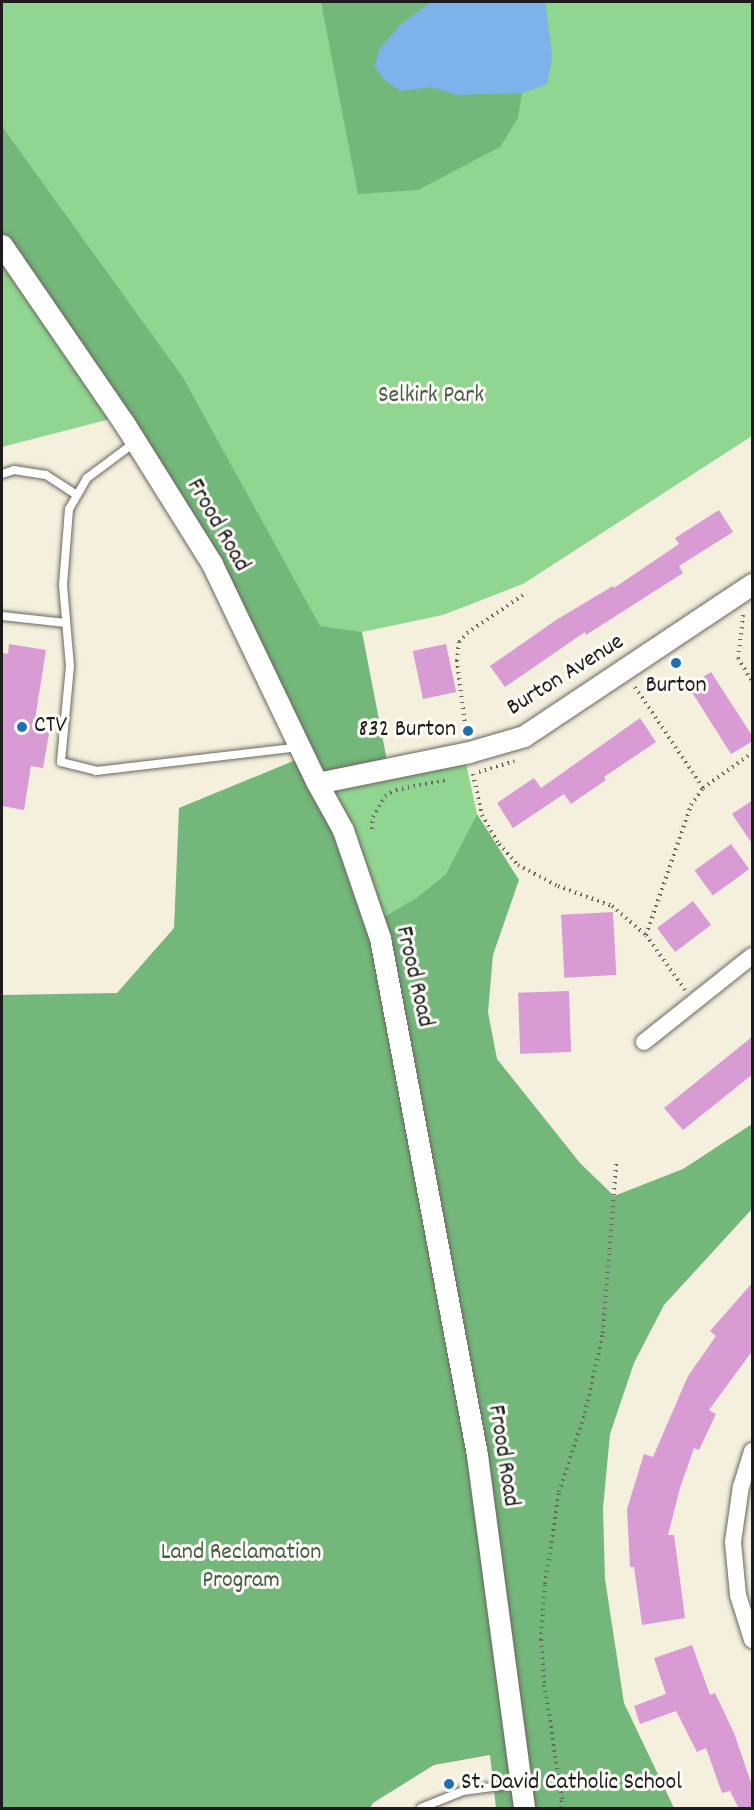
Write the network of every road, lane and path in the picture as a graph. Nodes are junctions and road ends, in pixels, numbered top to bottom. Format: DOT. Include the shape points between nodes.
graph roads {
  1 [pos="2,245"];
  2 [pos="136,442"];
  3 [pos="2,474"];
  4 [pos="78,495"];
  5 [pos="753,584"];
  6 [pos="526,593"];
  7 [pos="743,615"];
  8 [pos="2,616"];
  9 [pos="66,623"];
  10 [pos="753,681"];
  11 [pos="635,687"];
  12 [pos="300,747"];
  13 [pos="468,752"];
  14 [pos="753,753"];
  15 [pos="473,774"];
  16 [pos="317,783"];
  17 [pos="703,788"];
  18 [pos="646,935"];
  19 [pos="753,956"];
  20 [pos="694,1003"];
  21 [pos="644,1042"];
  22 [pos="616,1163"];
  23 [pos="753,1451"];
  24 [pos="753,1640"];
  25 [pos="520,1783"];
  26 [pos="421,1809"];
  27 [pos="524,1809"];
  28 [pos="561,1809"];
  1 -- 2 [label="street, Frood Road"];
  2 -- 4 [label="lane" via="87,478"];
  2 -- 12 [label="street, Frood Road" via="212,564"];
  3 -- 4 [label="lane" via="14,470 46,475"];
  4 -- 9 [label="lane" via="69,509 63,585"];
  5 -- 13 [label="street, Burton Avenue" via="553,719 524,736"];
  6 -- 13 [label="path" via="459,642"];
  7 -- 10 [label="path" via="738,658"];
  8 -- 9 [label="lane"];
  9 -- 12 [label="lane" via="70,666 61,762 96,771"];
  11 -- 17 [label="path"];
  12 -- 16 [label="street, Frood Road"];
  13 -- 16 [label="street, Burton Avenue"];
  14 -- 17 [label="path"];
  15 -- 18 [label="path" via="482,815 499,844 518,865 558,886 612,906"];
  16 -- 25 [label="street, Frood Road" via="343,830 380,938 394,1002 477,1455"];
  17 -- 18 [label="path" via="684,820"];
  18 -- 20 [label="path"];
  19 -- 20 [label="street"];
  20 -- 21 [label="street"];
  22 -- 28 [label="path" via="603,1333 585,1413 559,1492 545,1584 541,1640 544,1683"];
  23 -- 24 [label="street" via="741,1486 733,1542 738,1595"];
  25 -- 26 [label="lane" via="463,1791"];
  25 -- 27 [label="street, Frood Road"];
}
